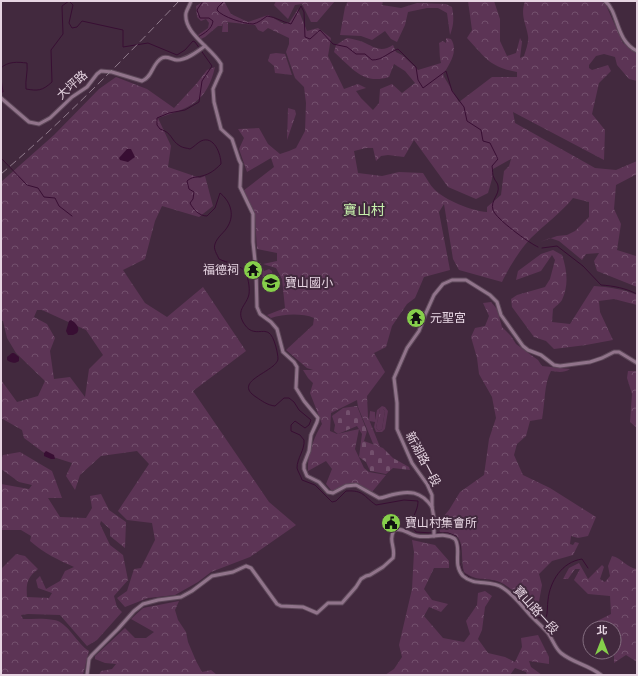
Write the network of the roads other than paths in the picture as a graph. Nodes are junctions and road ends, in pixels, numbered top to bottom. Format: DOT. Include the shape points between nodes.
graph roads {
  1 [pos="191,1"];
  2 [pos="605,1"];
  3 [pos="205,46"];
  4 [pos="637,51"];
  5 [pos="1,98"];
  6 [pos="637,363"];
  7 [pos="432,507"];
  8 [pos="434,536"];
  9 [pos="87,675"];
  10 [pos="601,675"];
  1 -- 3 [label="street" via="186,20 195,36"];
  2 -- 4 [label="street" via="610,6 625,40"];
  3 -- 5 [label="street, 大坪路" via="181,60 162,58 148,78 142,81 101,71 87,87 39,124 29,122"];
  3 -- 7 [label="street" via="221,64 221,71 213,89 215,109 221,130 232,140 241,164 240,189 253,214 257,307 260,314 277,329 283,352 297,367 296,388 318,418 304,464 305,473 328,492 333,493 346,486 356,485 376,498 399,493 418,494"];
  6 -- 7 [label="street, 新湖路一段" via="619,352 614,352 590,362 554,365 523,346 501,315 497,302 490,295 466,280 452,280 443,284 434,295 419,331 406,348 394,378 397,429 412,463 430,490"];
  7 -- 8 [label="street, 新湖路一段"];
  8 -- 9 [label="street" via="416,536 400,529 394,530 391,536 394,557 392,560 361,579 342,603 326,604 317,613 303,606 276,604 251,568 246,566 233,572 212,576 181,597 143,604 134,611 89,659"];
  8 -- 10 [label="street, 寶山路一段" via="455,538 459,570 467,578 476,583 496,584 503,588 546,631 562,654"];
}
